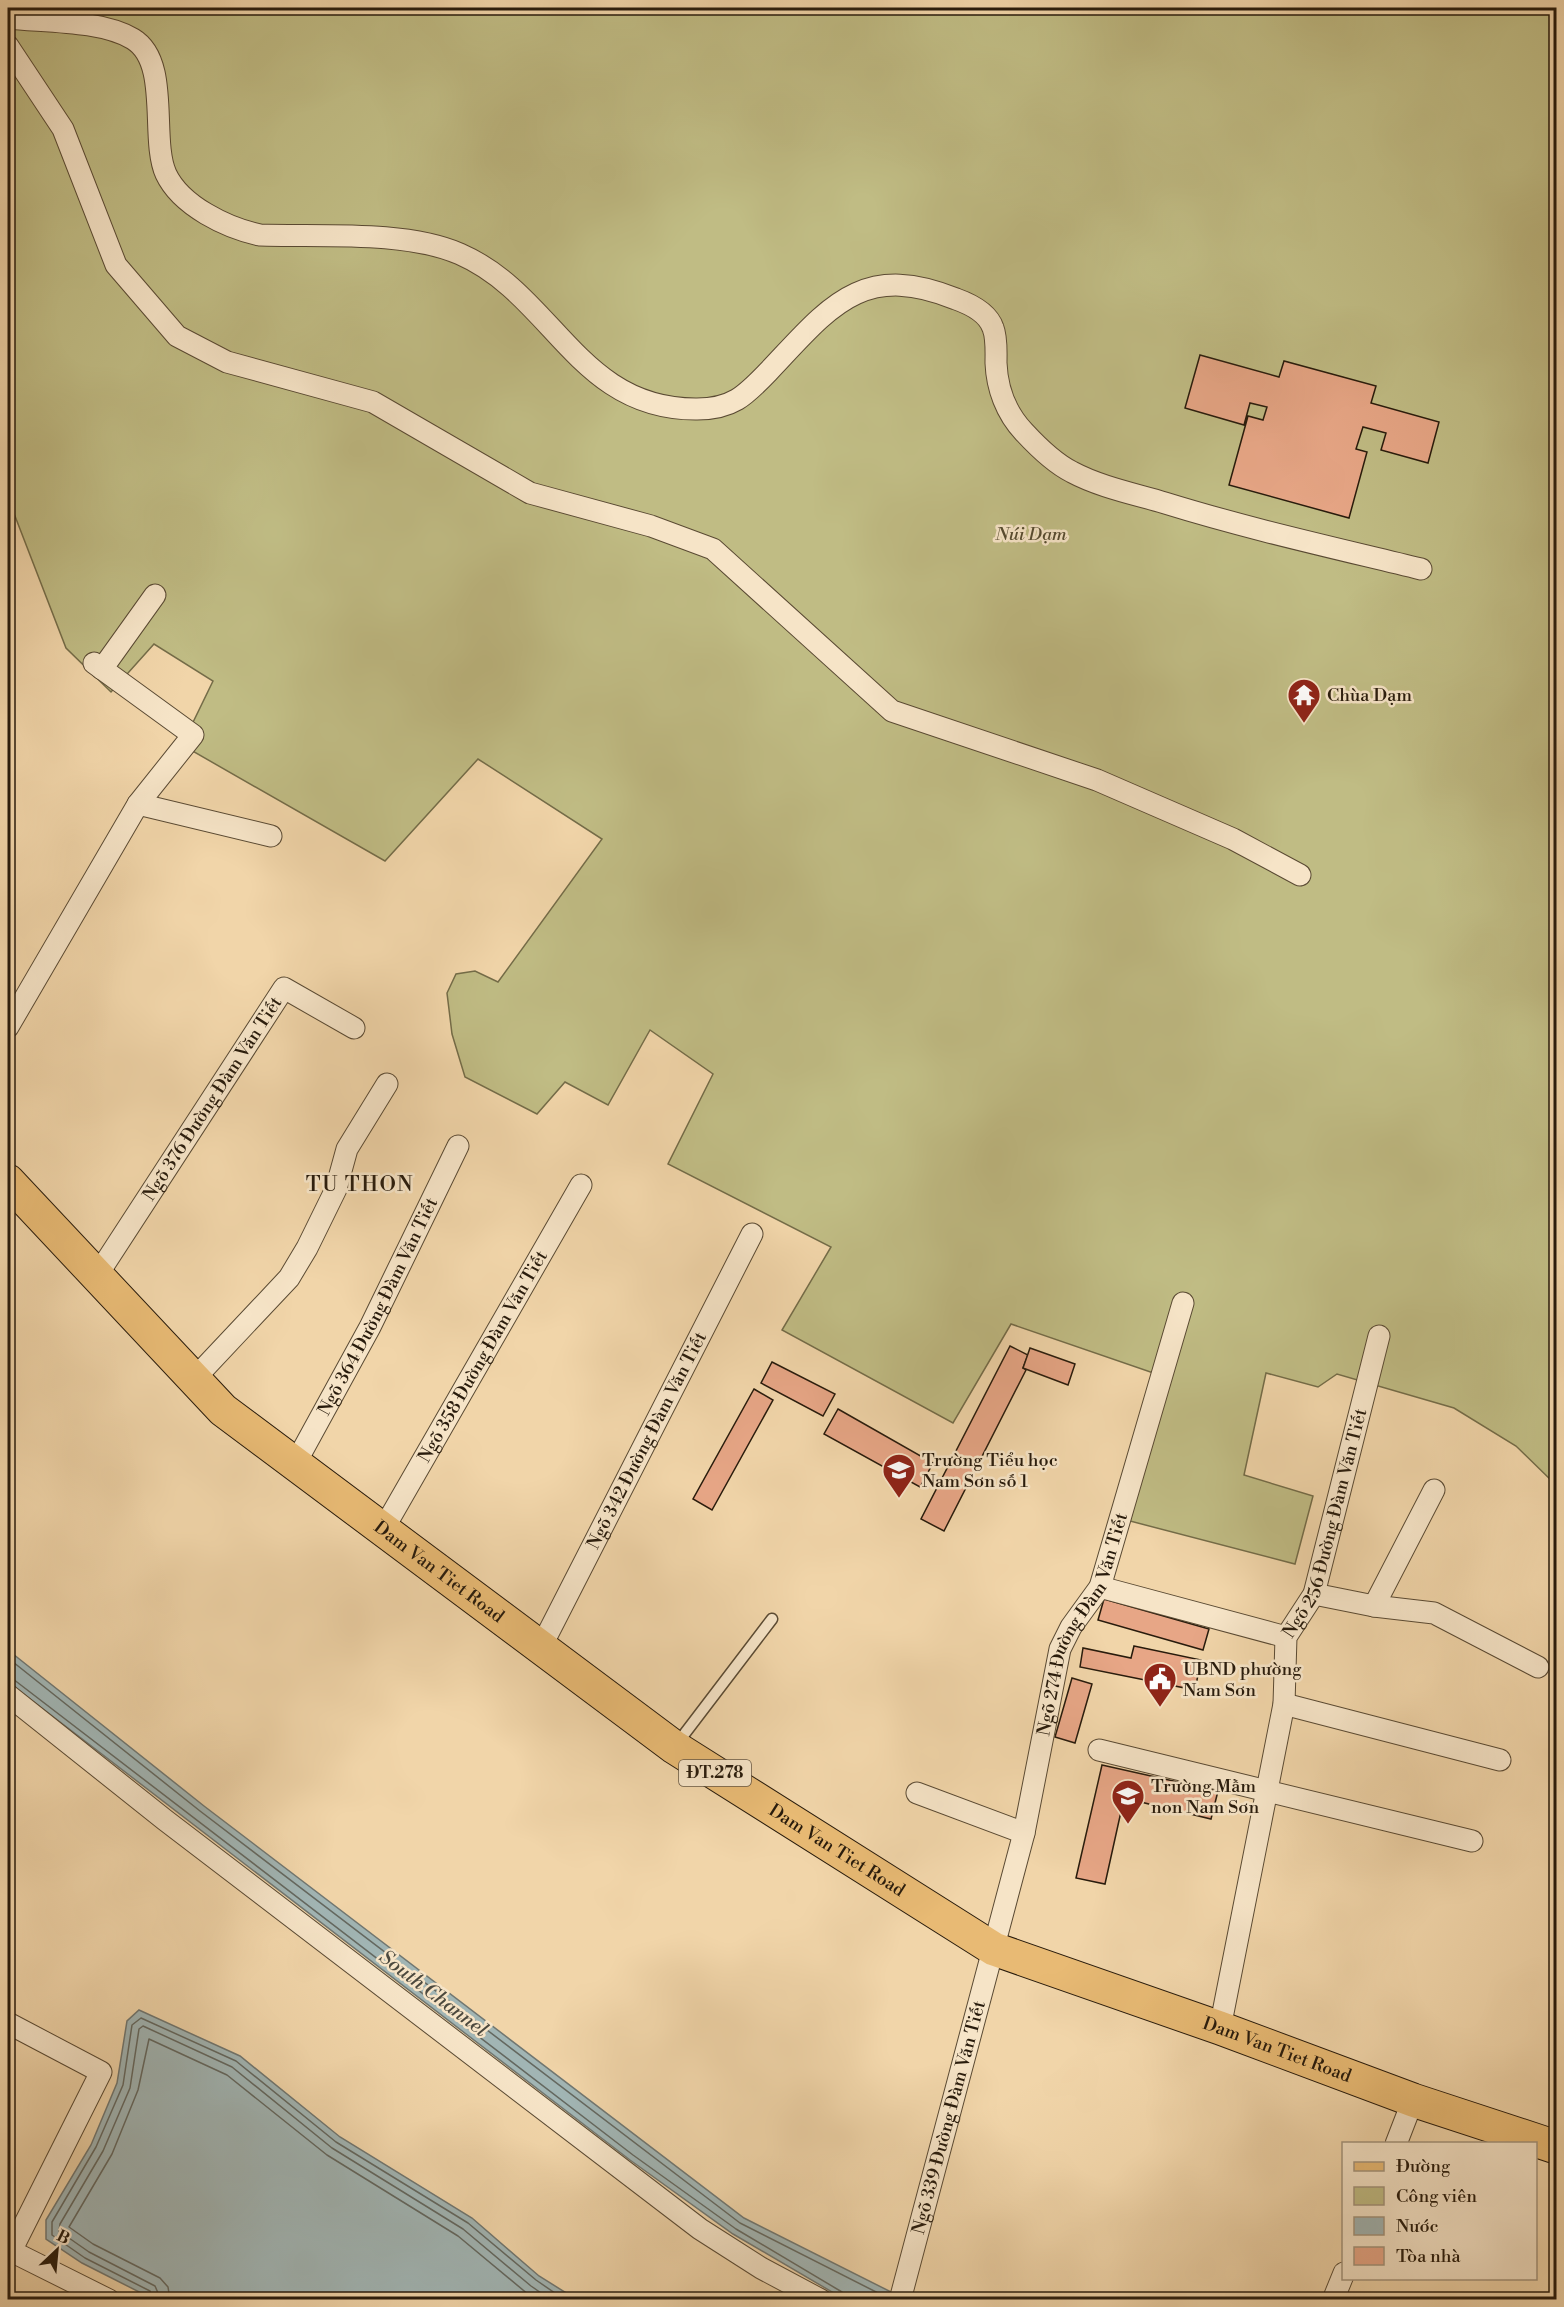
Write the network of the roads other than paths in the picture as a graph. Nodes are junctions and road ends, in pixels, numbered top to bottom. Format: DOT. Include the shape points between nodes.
graph roads {
  1 [pos="8,18"];
  2 [pos="8,46"];
  3 [pos="1421,569"];
  4 [pos="155,595"];
  5 [pos="138,804"];
  6 [pos="271,836"];
  7 [pos="1300,875"];
  8 [pos="8,1027"];
  9 [pos="354,1028"];
  10 [pos="387,1084"];
  11 [pos="458,1146"];
  12 [pos="8,1181"];
  13 [pos="581,1185"];
  14 [pos="752,1234"];
  15 [pos="96,1277"];
  16 [pos="1183,1303"];
  17 [pos="1379,1336"];
  18 [pos="194,1379"];
  19 [pos="295,1464"];
  20 [pos="1434,1490"];
  21 [pos="384,1528"];
  22 [pos="1100,1587"];
  23 [pos="1314,1593"];
  24 [pos="1374,1606"];
  25 [pos="772,1618"];
  26 [pos="1286,1637"];
  27 [pos="541,1647"];
  28 [pos="1538,1667"];
  29 [pos="8,1695"];
  30 [pos="1284,1704"];
  31 [pos="674,1747"];
  32 [pos="1099,1750"];
  33 [pos="1500,1760"];
  34 [pos="1267,1791"];
  35 [pos="917,1793"];
  36 [pos="1024,1833"];
  37 [pos="1472,1841"];
  38 [pos="994,1949"];
  39 [pos="8,2023"];
  40 [pos="1220,2028"];
  41 [pos="1413,2100"];
  42 [pos="1397,2142"];
  43 [pos="1557,2147"];
  44 [pos="9,2254"];
  45 [pos="1342,2278"];
  46 [pos="902,2292"];
  47 [pos="109,2300"];
  48 [pos="821,2300"];
  49 [pos="1333,2300"];
  1 -- 3 [label="street" via="106,28 136,40 155,78 165,173 179,192 211,216 243,232 260,235 403,239 461,254 515,289 588,368 638,398 697,409 741,400 845,297 898,284 919,286 959,300 986,317 993,326 996,372 1006,406 1024,432 1071,472 1230,524"];
  2 -- 7 [label="street" via="63,129 116,265 177,336 228,362 373,402 530,493 651,526 713,549 892,711 1097,780 1233,839"];
  4 -- 5 [label="street" via="98,666 194,735"];
  5 -- 6 [label="street"];
  5 -- 8 [label="street"];
  9 -- 15 [label="street, Ngõ 376 Đường Đàm Văn Tiết" via="284,988"];
  10 -- 18 [label="street" via="347,1149 336,1189 289,1278"];
  11 -- 19 [label="street, Ngõ 364 Đường Đàm Văn Tiết" via="370,1327"];
  12 -- 15 [label="main road, Dam Van Tiet Road / ĐT.278"];
  13 -- 21 [label="street, Ngõ 358 Đường Đàm Văn Tiết"];
  14 -- 27 [label="street, Ngõ 342 Đường Đàm Văn Tiết"];
  15 -- 18 [label="main road, Dam Van Tiet Road / ĐT.278"];
  16 -- 22 [label="street, Ngõ 274 Đường Đàm Văn Tiết"];
  17 -- 23 [label="street, Ngõ 256 Đường Đàm Văn Tiết"];
  18 -- 19 [label="main road, Dam Van Tiet Road / ĐT.278" via="223,1410"];
  19 -- 21 [label="main road, Dam Van Tiet Road / ĐT.278"];
  20 -- 24 [label="street"];
  21 -- 27 [label="main road, Dam Van Tiet Road / ĐT.278"];
  22 -- 26 [label="street"];
  22 -- 36 [label="street, Ngõ 274 Đường Đàm Văn Tiết" via="1060,1649"];
  23 -- 24 [label="street"];
  23 -- 26 [label="street, Ngõ 256 Đường Đàm Văn Tiết"];
  24 -- 28 [label="street" via="1434,1613"];
  25 -- 31 [label="lane"];
  26 -- 30 [label="street, Ngõ 256 Đường Đàm Văn Tiết"];
  27 -- 31 [label="main road, Dam Van Tiet Road / ĐT.278"];
  29 -- 48 [label="street" via="165,1820 700,2229"];
  30 -- 33 [label="street"];
  30 -- 34 [label="street, Ngõ 256 Đường Đàm Văn Tiết"];
  31 -- 38 [label="main road, Dam Van Tiet Road / ĐT.278"];
  32 -- 34 [label="street"];
  34 -- 37 [label="street"];
  34 -- 40 [label="street, Ngõ 256 Đường Đàm Văn Tiết"];
  35 -- 36 [label="street"];
  36 -- 38 [label="street, Ngõ 274 Đường Đàm Văn Tiết"];
  38 -- 40 [label="main road, Dam Van Tiet Road / ĐT.278"];
  38 -- 46 [label="street, Ngõ 339 Đường Đàm Văn Tiết"];
  39 -- 44 [label="street" via="101,2072"];
  40 -- 41 [label="main road, Dam Van Tiet Road / ĐT.278"];
  41 -- 42 [label="street"];
  41 -- 43 [label="main road, Dam Van Tiet Road / ĐT.278"];
  44 -- 47 [label="street"];
  45 -- 49 [label="street"];
}
